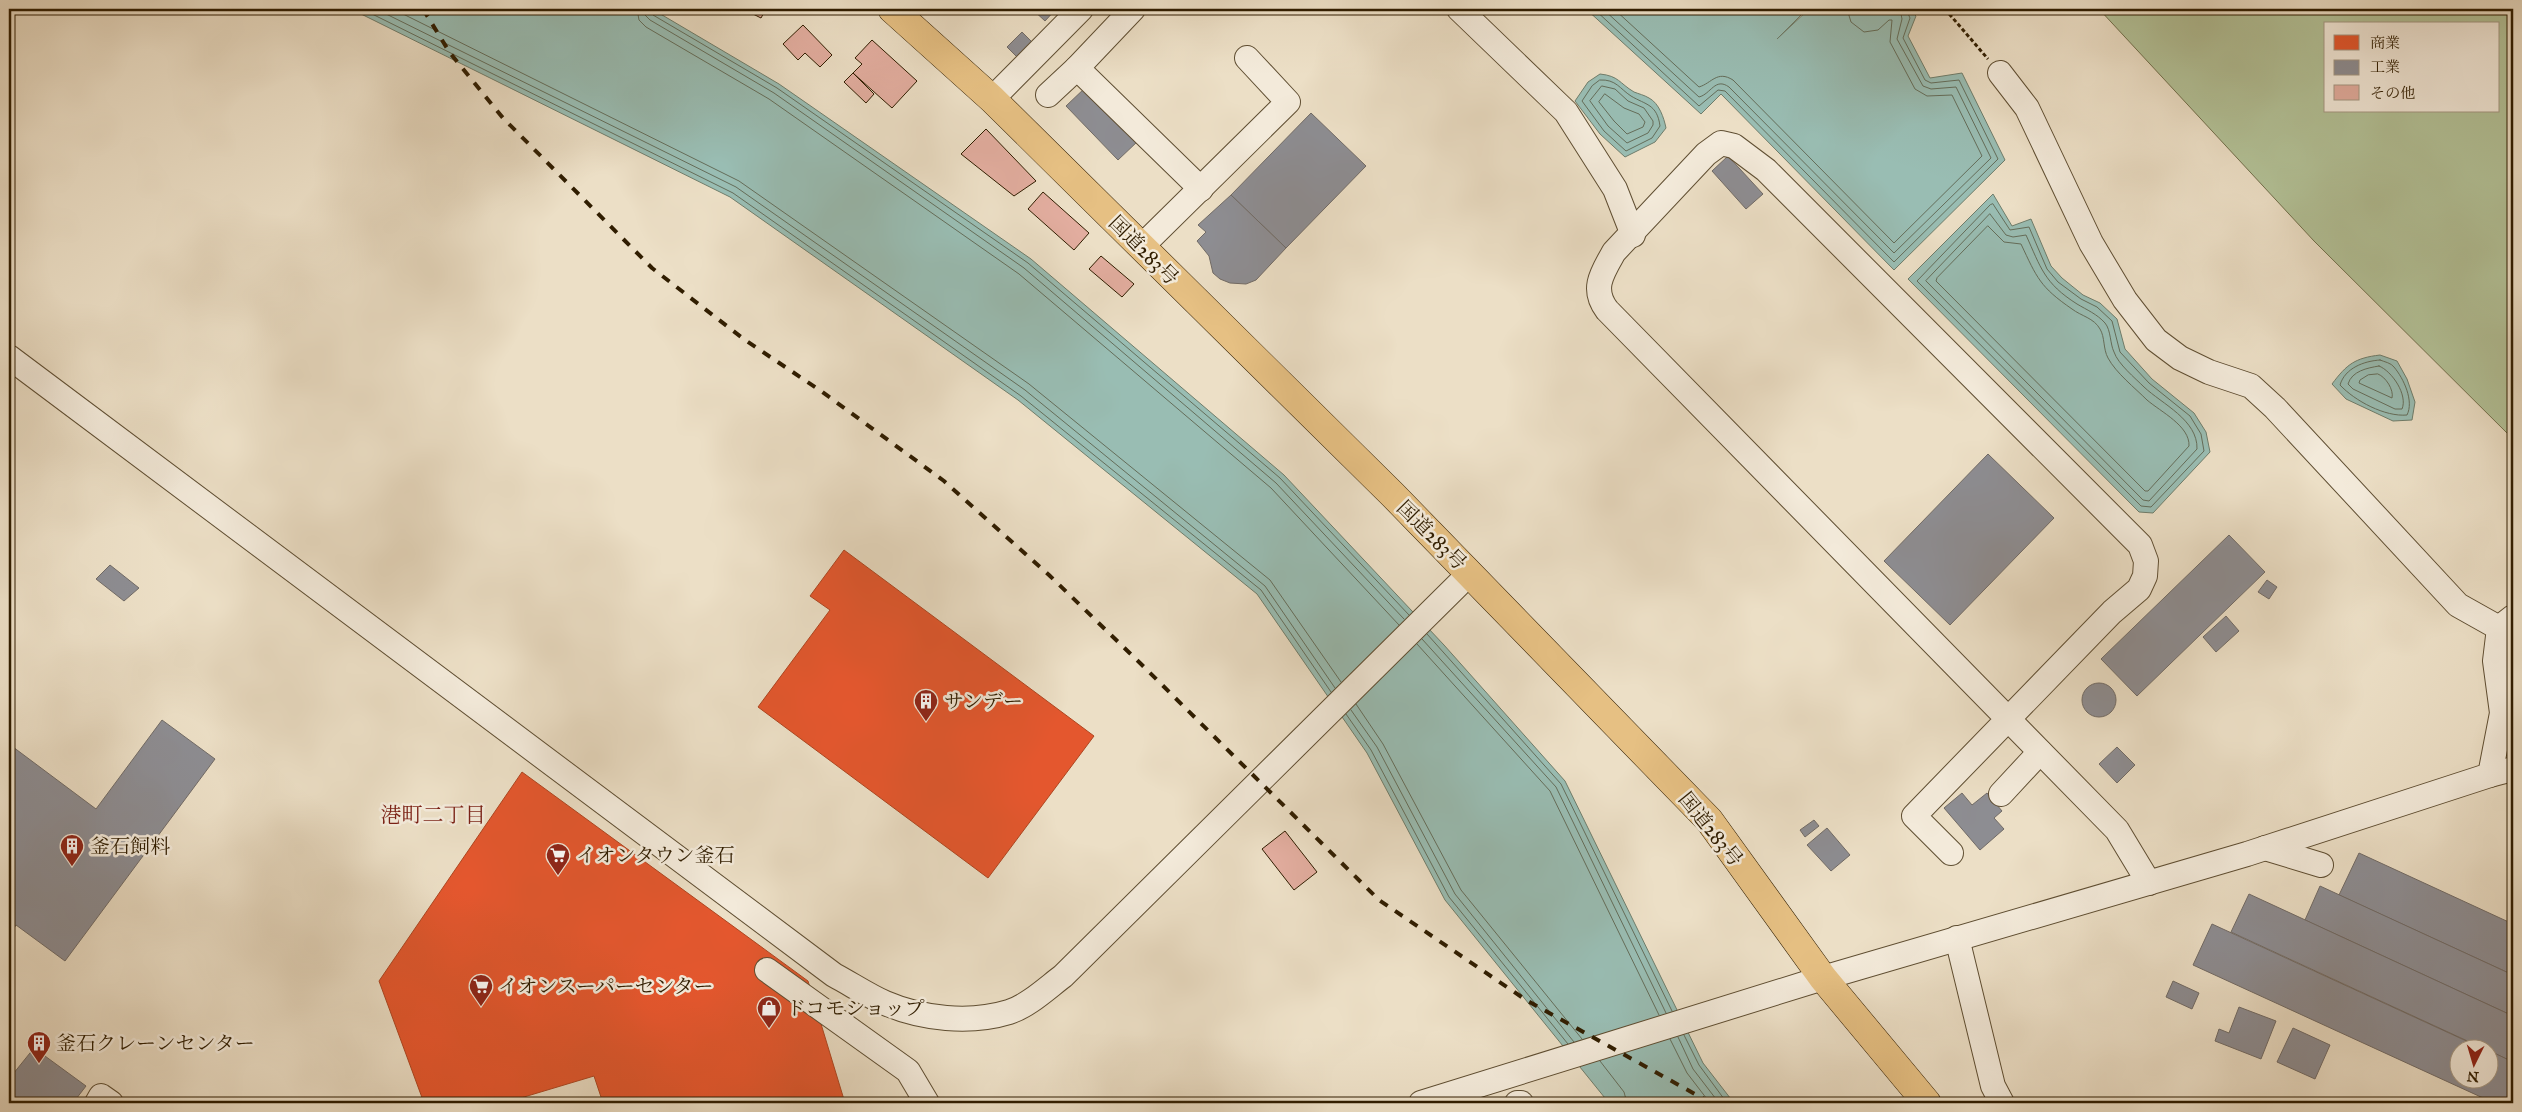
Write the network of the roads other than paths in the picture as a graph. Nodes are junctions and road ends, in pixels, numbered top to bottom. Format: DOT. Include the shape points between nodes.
graph roads {
  1 [pos="892,9"];
  2 [pos="1080,9"];
  3 [pos="1133,9"];
  4 [pos="1459,9"];
  5 [pos="1247,58"];
  6 [pos="1077,68"];
  7 [pos="2000,73"];
  8 [pos="1048,95"];
  9 [pos="992,99"];
  10 [pos="1201,189"];
  11 [pos="1633,235"];
  12 [pos="1141,248"];
  13 [pos="9,357"];
  14 [pos="1470,573"];
  15 [pos="2506,622"];
  16 [pos="2008,720"];
  17 [pos="2040,752"];
  18 [pos="2513,768"];
  19 [pos="2490,775"];
  20 [pos="2001,794"];
  21 [pos="2265,848"];
  22 [pos="1951,853"];
  23 [pos="2321,865"];
  24 [pos="2149,883"];
  25 [pos="1957,938"];
  26 [pos="767,970"];
  27 [pos="1824,978"];
  28 [pos="97,1103"];
  29 [pos="112,1103"];
  30 [pos="927,1103"];
  31 [pos="1421,1103"];
  32 [pos="1517,1103"];
  33 [pos="1521,1103"];
  34 [pos="1927,1103"];
  35 [pos="2002,1103"];
  1 -- 9 [label="highway, 国道283号"];
  2 -- 9 [label="street"];
  3 -- 6 [label="street"];
  4 -- 11 [label="street" via="1566,112 1614,188"];
  5 -- 10 [label="street" via="1288,102"];
  6 -- 8 [label="street"];
  6 -- 10 [label="street"];
  7 -- 15 [label="street" via="2027,108 2091,243 2125,300 2156,340 2180,358 2251,386 2458,605"];
  9 -- 12 [label="highway, 国道283号"];
  10 -- 12 [label="street"];
  11 -- 16 [label="street" via="1614,252 1598,286 1600,301 1606,310"];
  11 -- 16 [label="street" via="1706,154 1720,143 1734,146 1766,170 2140,544 2146,561 2145,576 2139,589 2112,612"];
  12 -- 14 [label="highway, 国道283号"];
  13 -- 14 [label="street" via="834,975 884,1003 950,1019 1010,1012 1063,976"];
  14 -- 27 [label="highway, 国道283号" via="1709,820"];
  15 -- 19 [label="street" via="2495,661 2502,713"];
  16 -- 17 [label="street"];
  16 -- 22 [label="street" via="1914,816"];
  17 -- 20 [label="street"];
  17 -- 24 [label="street" via="2116,830"];
  18 -- 19 [label="street"];
  19 -- 21 [label="street"];
  21 -- 23 [label="street"];
  21 -- 24 [label="street"];
  24 -- 25 [label="street"];
  25 -- 27 [label="street"];
  25 -- 35 [label="street" via="1993,1086"];
  26 -- 30 [label="street" via="908,1071"];
  27 -- 31 [label="street"];
  27 -- 34 [label="highway, 国道283号"];
  28 -- 29 [label="street" via="101,1096"];
  32 -- 33 [label="street"];
}
